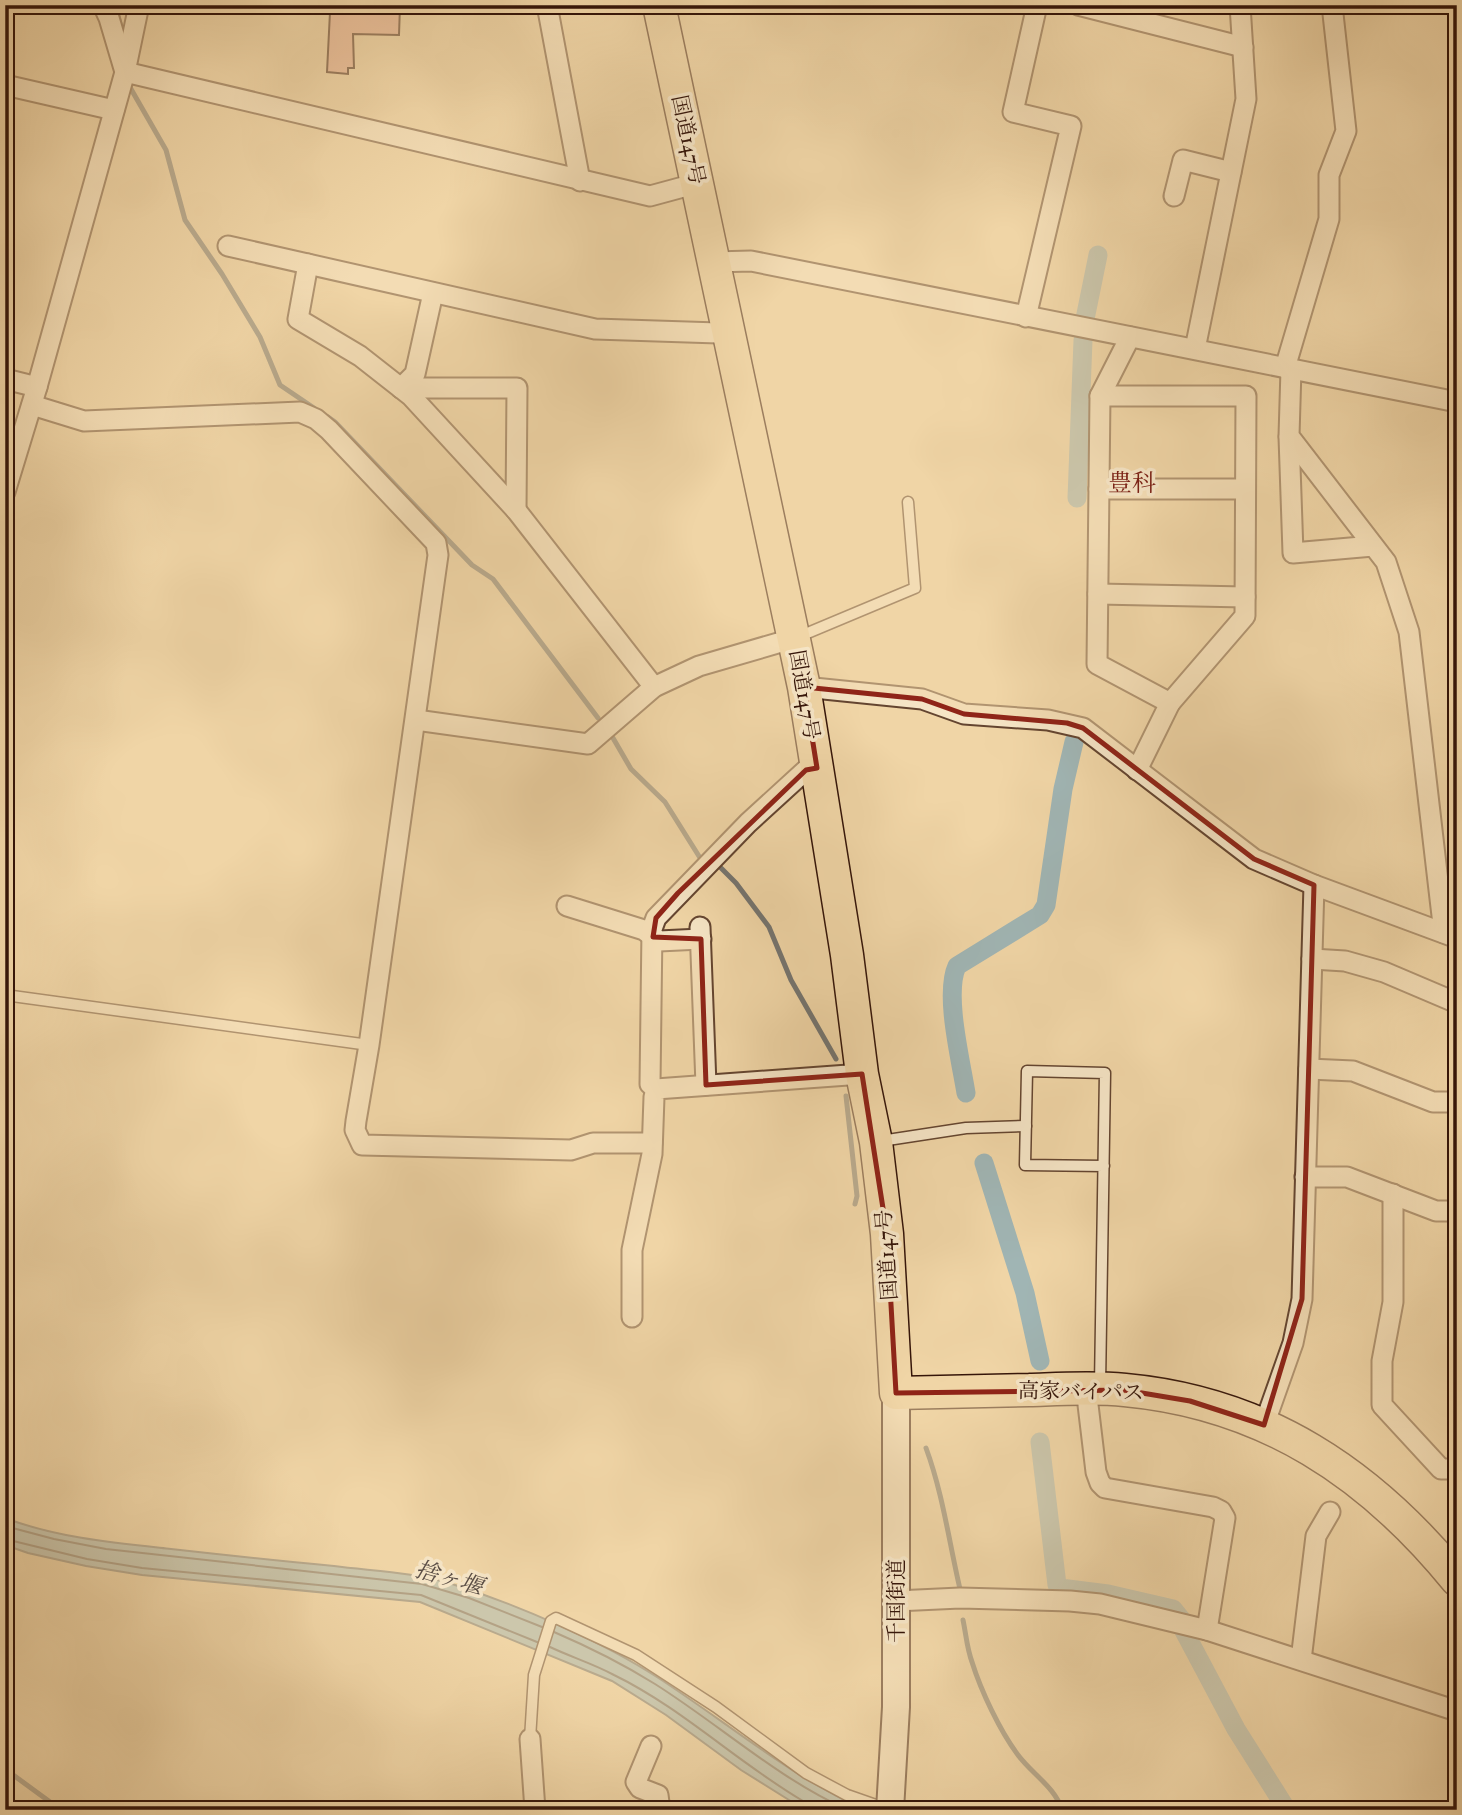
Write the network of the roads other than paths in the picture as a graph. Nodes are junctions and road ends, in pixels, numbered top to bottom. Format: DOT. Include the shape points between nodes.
graph roads {
  1 [pos="103,5"];
  2 [pos="139,5"];
  3 [pos="547,5"];
  4 [pos="659,5"];
  5 [pos="1037,5"];
  6 [pos="1078,5"];
  7 [pos="1240,5"];
  8 [pos="1332,5"];
  9 [pos="1243,47"];
  10 [pos="125,72"];
  11 [pos="5,85"];
  12 [pos="114,110"];
  13 [pos="1231,172"];
  14 [pos="580,181"];
  15 [pos="698,183"];
  16 [pos="1174,196"];
  17 [pos="228,246"];
  18 [pos="714,262"];
  19 [pos="308,264"];
  20 [pos="433,293"];
  21 [pos="1026,317"];
  22 [pos="729,329"];
  23 [pos="1130,337"];
  24 [pos="1195,349"];
  25 [pos="1288,368"];
  26 [pos="5,379"];
  27 [pos="401,388"];
  28 [pos="34,396"];
  29 [pos="1100,396"];
  30 [pos="1457,402"];
  31 [pos="1289,436"];
  32 [pos="6,483"];
  33 [pos="1099,489"];
  34 [pos="1245,489"];
  35 [pos="908,502"];
  36 [pos="516,510"];
  37 [pos="1373,546"];
  38 [pos="1098,594"];
  39 [pos="1245,597"];
  40 [pos="795,638"];
  41 [pos="653,687"];
  42 [pos="804,687"];
  43 [pos="1170,703"];
  44 [pos="415,720"];
  45 [pos="817,768"];
  46 [pos="1137,770"];
  47 [pos="1314,885"];
  48 [pos="566,906"];
  49 [pos="1450,936"];
  50 [pos="653,937"];
  51 [pos="1312,959"];
  52 [pos="5,995"];
  53 [pos="1457,1003"];
  54 [pos="369,1045"];
  55 [pos="1309,1069"];
  56 [pos="862,1074"];
  57 [pos="706,1085"];
  58 [pos="656,1089"];
  59 [pos="1457,1102"];
  60 [pos="1026,1126"];
  61 [pos="876,1142"];
  62 [pos="652,1143"];
  63 [pos="1104,1166"];
  64 [pos="1306,1177"];
  65 [pos="1393,1194"];
  66 [pos="1457,1211"];
  67 [pos="632,1317"];
  68 [pos="1093,1389"];
  69 [pos="896,1393"];
  70 [pos="1264,1425"];
  71 [pos="1457,1469"];
  72 [pos="1331,1512"];
  73 [pos="1451,1564"];
  74 [pos="897,1601"];
  75 [pos="1207,1630"];
  76 [pos="1301,1660"];
  77 [pos="1457,1711"];
  78 [pos="530,1739"];
  79 [pos="651,1746"];
  80 [pos="535,1810"];
  81 [pos="660,1810"];
  82 [pos="890,1810"];
  1 -- 10 [label="street"];
  2 -- 10 [label="street"];
  3 -- 14 [label="street"];
  4 -- 15 [label="highway, 国道147号"];
  5 -- 21 [label="street" via="1013,112 1071,126"];
  6 -- 9 [label="street"];
  7 -- 9 [label="street"];
  8 -- 25 [label="street" via="1346,131 1329,176 1329,219"];
  9 -- 13 [label="street" via="1246,99"];
  10 -- 12 [label="street"];
  10 -- 14 [label="street"];
  11 -- 12 [label="street"];
  12 -- 28 [label="street"];
  13 -- 16 [label="street" via="1183,160"];
  13 -- 24 [label="street"];
  14 -- 15 [label="street" via="650,196"];
  15 -- 18 [label="highway, 国道147号"];
  17 -- 19 [label="street"];
  18 -- 21 [label="street" via="751,261"];
  18 -- 22 [label="highway, 国道147号"];
  19 -- 20 [label="street"];
  19 -- 27 [label="street" via="298,318"];
  20 -- 22 [label="street" via="596,329 705,333"];
  20 -- 27 [label="street" via="415,374"];
  21 -- 23 [label="street"];
  22 -- 40 [label="highway, 国道147号"];
  23 -- 24 [label="street"];
  23 -- 29 [label="street"];
  24 -- 25 [label="street"];
  25 -- 30 [label="street"];
  25 -- 31 [label="street"];
  26 -- 28 [label="street"];
  27 -- 36 [label="street"];
  27 -- 36 [label="street" via="517,388"];
  28 -- 32 [label="street"];
  28 -- 44 [label="street" via="85,421 293,411 322,424 436,544"];
  29 -- 33 [label="street"];
  29 -- 34 [label="street" via="1246,396"];
  31 -- 37 [label="street"];
  31 -- 37 [label="street" via="1293,553"];
  33 -- 34 [label="street"];
  33 -- 38 [label="street"];
  34 -- 39 [label="street"];
  35 -- 40 [label="lane" via="915,588"];
  36 -- 41 [label="street"];
  37 -- 49 [label="street" via="1386,562 1409,632"];
  38 -- 39 [label="street"];
  38 -- 43 [label="street" via="1097,664"];
  39 -- 43 [label="street" via="1245,616"];
  40 -- 41 [label="street" via="699,666"];
  40 -- 42 [label="highway, 国道147号"];
  41 -- 44 [label="street" via="588,744"];
  42 -- 45 [label="highway, 国道147号"];
  42 -- 46 [label="street" via="922,699 964,714 1067,723 1083,728"];
  43 -- 46 [label="street"];
  44 -- 54 [label="street"];
  45 -- 50 [label="street" via="806,770 767,805 678,893 656,918"];
  45 -- 56 [label="highway, 国道147号"];
  46 -- 47 [label="street" via="1254,859"];
  47 -- 49 [label="street"];
  47 -- 51 [label="street"];
  48 -- 50 [label="street" via="644,930"];
  50 -- 57 [label="street" via="659,941 700,933"];
  50 -- 58 [label="street" via="650,1084"];
  51 -- 53 [label="street" via="1371,968"];
  51 -- 55 [label="street"];
  52 -- 54 [label="lane"];
  54 -- 62 [label="street" via="355,1130 362,1145 571,1150 593,1143"];
  55 -- 59 [label="street" via="1353,1071 1433,1102"];
  55 -- 64 [label="street"];
  56 -- 57 [label="street"];
  56 -- 61 [label="highway, 国道147号"];
  57 -- 58 [label="street"];
  58 -- 62 [label="street"];
  60 -- 61 [label="lane" via="966,1128"];
  60 -- 63 [label="lane" via="1026,1165"];
  60 -- 63 [label="lane" via="1027,1071 1105,1073"];
  61 -- 69 [label="highway, 国道147号" via="887,1234"];
  62 -- 67 [label="street" via="632,1250"];
  63 -- 68 [label="lane"];
  64 -- 65 [label="street" via="1347,1177"];
  64 -- 70 [label="street" via="1302,1299 1293,1343"];
  65 -- 66 [label="street" via="1436,1211"];
  65 -- 71 [label="street" via="1393,1302 1382,1362 1382,1405 1441,1469"];
  68 -- 69 [label="highway, 高家バイパス"];
  68 -- 70 [label="highway, 高家バイパス" via="1190,1401"];
  68 -- 75 [label="street" via="1096,1472 1104,1488 1213,1507 1225,1518"];
  69 -- 74 [label="main road, 千国街道"];
  70 -- 73 [label="highway, 高家バイパス" via="1366,1486"];
  72 -- 76 [label="street" via="1316,1536"];
  74 -- 75 [label="street" via="1070,1601"];
  74 -- 82 [label="main road, 千国街道"];
  75 -- 76 [label="street"];
  76 -- 77 [label="street"];
  78 -- 80 [label="street"];
  78 -- 82 [label="lane" via="534,1675 551,1621 556,1618 636,1655 806,1773 847,1795"];
  79 -- 81 [label="street" via="636,1782 658,1795"];
}
